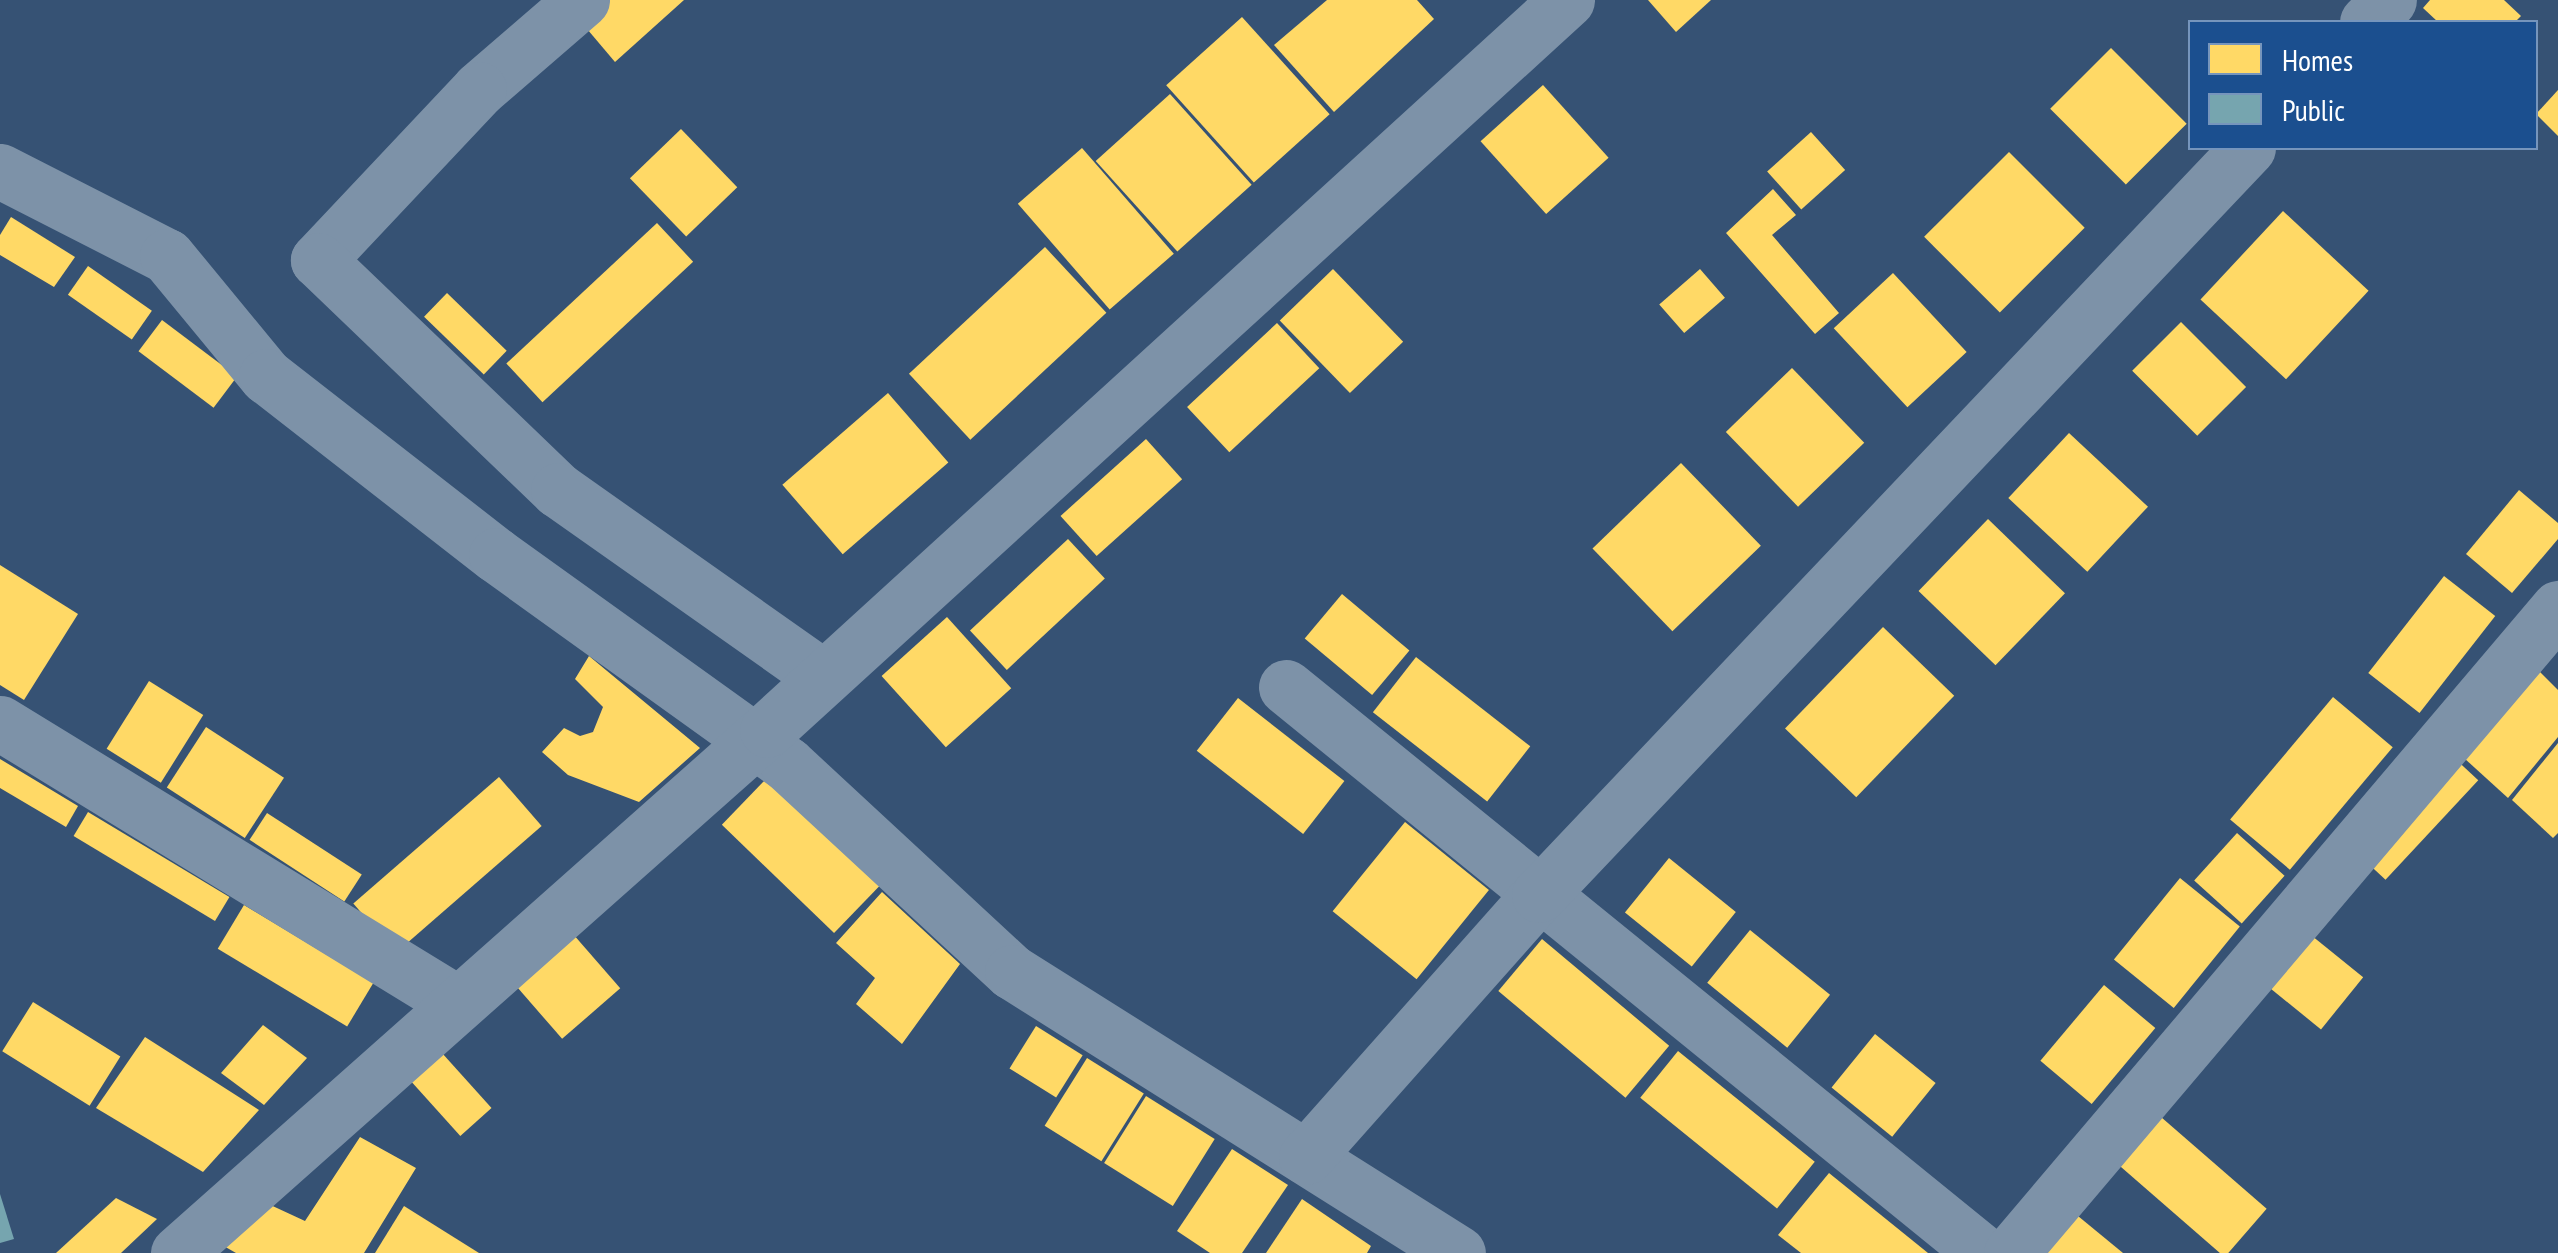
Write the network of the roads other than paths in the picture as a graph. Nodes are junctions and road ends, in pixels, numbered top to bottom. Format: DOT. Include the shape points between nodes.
graph roads {
  1 [pos="582,0"];
  2 [pos="1567,0"];
  3 [pos="2388,0"];
  4 [pos="2369,20"];
  5 [pos="2246,150"];
  6 [pos="0,170"];
  7 [pos="2551,633"];
  8 [pos="1286,687"];
  9 [pos="784,713"];
  10 [pos="0,723"];
  11 [pos="1538,895"];
  12 [pos="454,1001"];
  13 [pos="1306,1157"];
  14 [pos="178,1253"];
  15 [pos="1458,1253"];
  16 [pos="1983,1253"];
  17 [pos="2011,1253"];
  1 -- 9 [label="street" via="480,89 318,260"];
  2 -- 9 [label="street"];
  3 -- 4 [label="street"];
  5 -- 11 [label="street"];
  6 -- 9 [label="street" via="168,256 266,376"];
  7 -- 17 [label="street"];
  8 -- 11 [label="street"];
  9 -- 12 [label="street"];
  9 -- 13 [label="street" via="788,764 1012,972"];
  10 -- 12 [label="street"];
  11 -- 13 [label="street"];
  11 -- 16 [label="street"];
  12 -- 14 [label="street"];
  13 -- 15 [label="street"];
}
